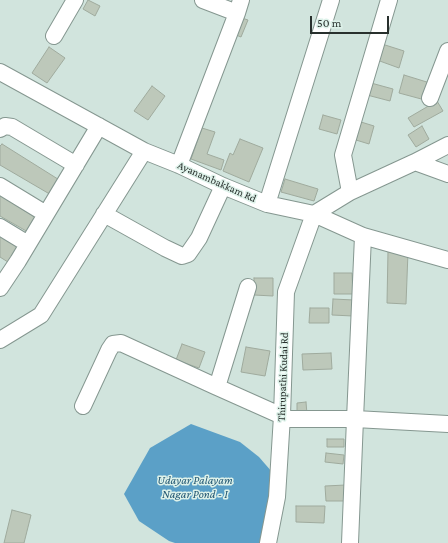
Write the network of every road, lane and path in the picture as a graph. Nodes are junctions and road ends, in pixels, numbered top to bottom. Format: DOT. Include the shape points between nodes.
graph roads {
  1 [pos="75,0"];
  2 [pos="203,0"];
  3 [pos="331,0"];
  4 [pos="389,0"];
  5 [pos="239,7"];
  6 [pos="54,36"];
  7 [pos="448,51"];
  8 [pos="0,72"];
  9 [pos="430,98"];
  10 [pos="99,126"];
  11 [pos="0,129"];
  12 [pos="448,145"];
  13 [pos="144,151"];
  14 [pos="415,162"];
  15 [pos="76,165"];
  16 [pos="179,165"];
  17 [pos="448,174"];
  18 [pos="0,186"];
  19 [pos="223,186"];
  20 [pos="350,192"];
  21 [pos="267,204"];
  22 [pos="46,214"];
  23 [pos="104,214"];
  24 [pos="314,214"];
  25 [pos="0,227"];
  26 [pos="363,236"];
  27 [pos="28,244"];
  28 [pos="448,260"];
  29 [pos="6,268"];
  30 [pos="248,287"];
  31 [pos="0,288"];
  32 [pos="0,340"];
  33 [pos="217,387"];
  34 [pos="83,406"];
  35 [pos="282,417"];
  36 [pos="355,419"];
  37 [pos="448,424"];
  38 [pos="268,543"];
  39 [pos="350,543"];
  1 -- 6 [label="street"];
  2 -- 5 [label="street"];
  3 -- 21 [label="street"];
  4 -- 20 [label="street" via="343,155"];
  5 -- 16 [label="street"];
  7 -- 9 [label="street"];
  8 -- 10 [label="street, Ayanambakkam Rd"];
  10 -- 13 [label="street, Ayanambakkam Rd"];
  10 -- 15 [label="street"];
  11 -- 15 [label="street" via="5,126 12,127"];
  12 -- 14 [label="street"];
  13 -- 16 [label="street, Ayanambakkam Rd"];
  13 -- 23 [label="street"];
  14 -- 17 [label="street"];
  14 -- 20 [label="street"];
  15 -- 22 [label="street"];
  16 -- 19 [label="street, Ayanambakkam Rd"];
  18 -- 22 [label="street"];
  19 -- 21 [label="street, Ayanambakkam Rd"];
  19 -- 23 [label="street" via="199,238 188,254 182,256"];
  20 -- 24 [label="street"];
  21 -- 24 [label="street, Ayanambakkam Rd"];
  22 -- 27 [label="street"];
  23 -- 32 [label="street" via="41,315"];
  24 -- 26 [label="street, Ayanambakkam Rd"];
  24 -- 35 [label="street, Thirupathi Kudai Rd" via="286,292"];
  25 -- 27 [label="street"];
  26 -- 28 [label="street, Ayanambakkam Rd"];
  26 -- 36 [label="street"];
  27 -- 29 [label="street"];
  29 -- 31 [label="street"];
  30 -- 33 [label="street"];
  33 -- 34 [label="street" via="121,343 113,344"];
  33 -- 35 [label="street"];
  35 -- 36 [label="street"];
  35 -- 38 [label="street, Thirupathi Kudai Rd" via="277,497"];
  36 -- 37 [label="street"];
  36 -- 39 [label="street"];
}
